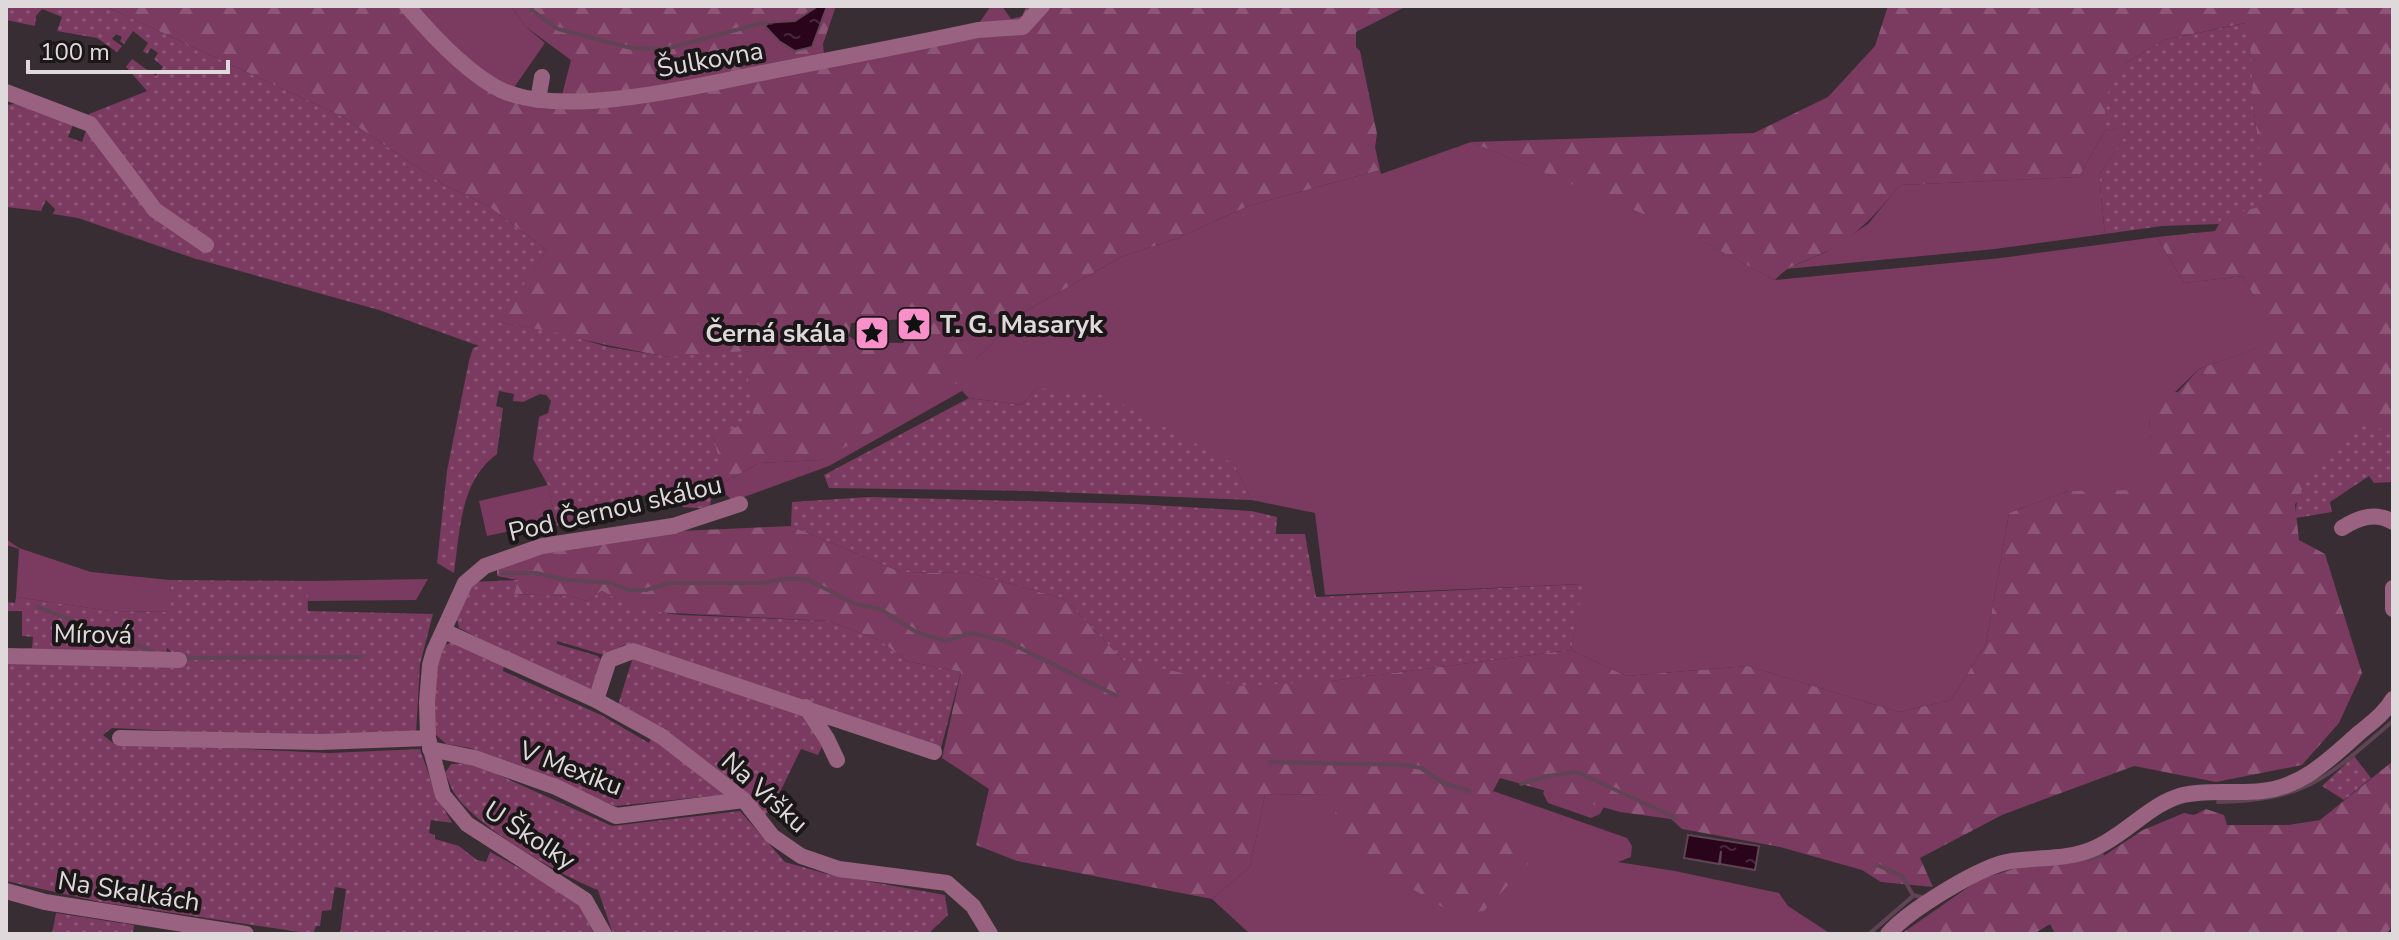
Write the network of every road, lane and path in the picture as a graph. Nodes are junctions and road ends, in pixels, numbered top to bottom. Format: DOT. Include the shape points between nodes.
graph roads {
  1 [pos="407,6"];
  2 [pos="1042,6"];
  3 [pos="542,77"];
  4 [pos="6,92"];
  5 [pos="538,100"];
  6 [pos="206,245"];
  7 [pos="740,504"];
  8 [pos="2393,522"];
  9 [pos="2342,528"];
  10 [pos="2393,588"];
  11 [pos="2393,609"];
  12 [pos="444,631"];
  13 [pos="6,656"];
  14 [pos="179,660"];
  15 [pos="2393,699"];
  16 [pos="596,700"];
  17 [pos="806,707"];
  18 [pos="120,738"];
  19 [pos="429,744"];
  20 [pos="934,752"];
  21 [pos="837,760"];
  22 [pos="744,800"];
  23 [pos="6,891"];
  24 [pos="138,926"];
  25 [pos="246,934"];
  26 [pos="604,934"];
  27 [pos="990,934"];
  28 [pos="1888,934"];
  1 -- 5 [label="street, Šulkovna" via="481,77 503,91"];
  2 -- 5 [label="street, Šulkovna" via="1023,27 978,30 685,90 594,101"];
  3 -- 5 [label="street"];
  4 -- 6 [label="street" via="90,124 155,210"];
  7 -- 12 [label="street, Pod Černou skálou" via="673,526 579,539 485,566 465,583"];
  8 -- 9 [label="street" via="2367,517"];
  10 -- 11 [label="street"];
  12 -- 16 [label="street, Na Vršku"];
  12 -- 19 [label="street, U Školky" via="430,665"];
  13 -- 14 [label="street, Mírová"];
  15 -- 28 [label="street" via="2326,763 2290,785 2167,801 2099,847 1984,869"];
  16 -- 17 [label="street" via="609,660 633,651"];
  16 -- 22 [label="street, Na Vršku" via="661,736"];
  17 -- 20 [label="street"];
  17 -- 21 [label="street"];
  18 -- 19 [label="street, V Mexiku"];
  19 -- 22 [label="street, V Mexiku" via="542,782 616,816"];
  19 -- 26 [label="street, U Školky" via="443,795 467,824 585,900"];
  22 -- 27 [label="street, Na Vršku" via="772,836 801,856 839,869 947,883 973,906"];
  23 -- 24 [label="street, Na Skalkách"];
  24 -- 25 [label="street, Na Skalkách"];
}
